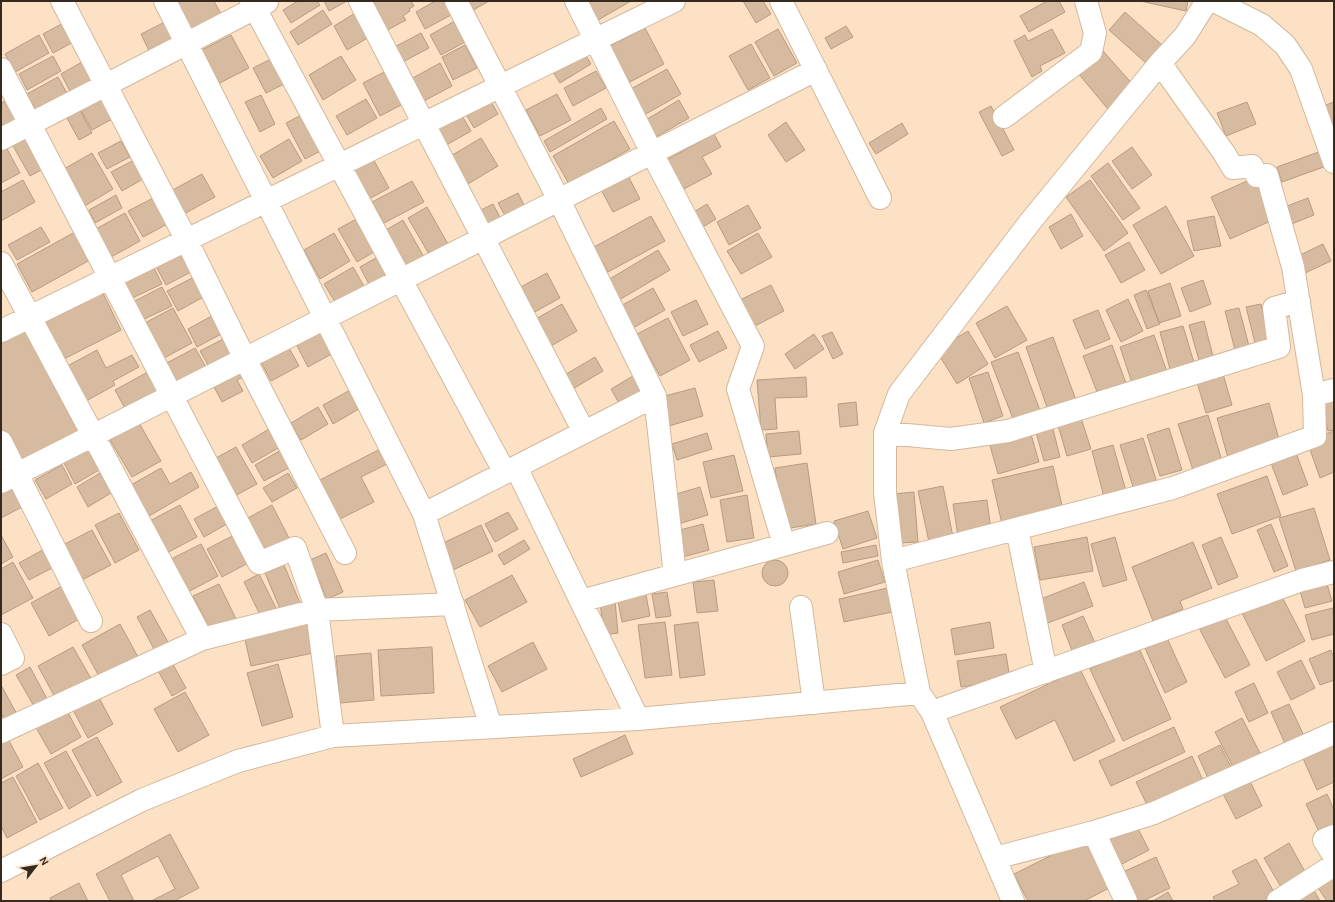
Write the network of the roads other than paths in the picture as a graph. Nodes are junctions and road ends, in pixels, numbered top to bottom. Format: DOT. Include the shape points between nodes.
graph roads {
  1 [pos="62,1"];
  2 [pos="166,1"];
  3 [pos="360,1"];
  4 [pos="456,1"];
  5 [pos="576,1"];
  6 [pos="674,1"];
  7 [pos="781,1"];
  8 [pos="1086,1"];
  9 [pos="1207,1"];
  10 [pos="1214,1"];
  11 [pos="258,3"];
  12 [pos="596,39"];
  13 [pos="187,43"];
  14 [pos="1160,63"];
  15 [pos="1,69"];
  16 [pos="816,70"];
  17 [pos="105,85"];
  18 [pos="499,87"];
  19 [pos="1004,117"];
  20 [pos="30,124"];
  21 [pos="424,124"];
  22 [pos="1,139"];
  23 [pos="652,153"];
  24 [pos="1334,162"];
  25 [pos="339,165"];
  26 [pos="880,198"];
  27 [pos="559,200"];
  28 [pos="266,201"];
  29 [pos="186,239"];
  30 [pos="483,239"];
  31 [pos="1,263"];
  32 [pos="110,278"];
  33 [pos="401,280"];
  34 [pos="1299,301"];
  35 [pos="30,317"];
  36 [pos="326,318"];
  37 [pos="1,331"];
  38 [pos="245,359"];
  39 [pos="1324,393"];
  40 [pos="172,396"];
  41 [pos="655,396"];
  42 [pos="584,432"];
  43 [pos="885,433"];
  44 [pos="93,436"];
  45 [pos="1,442"];
  46 [pos="510,470"];
  47 [pos="9,478"];
  48 [pos="424,514"];
  49 [pos="1017,529"];
  50 [pos="827,533"];
  51 [pos="784,545"];
  52 [pos="345,553"];
  53 [pos="893,561"];
  54 [pos="1334,572"];
  55 [pos="675,576"];
  56 [pos="581,601"];
  57 [pos="453,604"];
  58 [pos="801,607"];
  59 [pos="317,610"];
  60 [pos="91,621"];
  61 [pos="1,634"];
  62 [pos="202,639"];
  63 [pos="1,664"];
  64 [pos="1046,672"];
  65 [pos="919,693"];
  66 [pos="814,703"];
  67 [pos="932,712"];
  68 [pos="638,719"];
  69 [pos="491,727"];
  70 [pos="1,732"];
  71 [pos="1334,734"];
  72 [pos="333,736"];
  73 [pos="1094,832"];
  74 [pos="1334,836"];
  75 [pos="1334,856"];
  76 [pos="996,858"];
  77 [pos="1334,865"];
  78 [pos="1,872"];
  79 [pos="1013,901"];
  80 [pos="1126,901"];
  81 [pos="1278,901"];
  1 -- 17 [label="street"];
  2 -- 13 [label="street"];
  3 -- 21 [label="street"];
  4 -- 18 [label="street"];
  5 -- 12 [label="street"];
  6 -- 12 [label="street"];
  7 -- 16 [label="street"];
  8 -- 19 [label="street" via="1096,33 1091,52"];
  9 -- 14 [label="street" via="1185,36"];
  10 -- 24 [label="street" via="1262,25 1285,45 1301,69"];
  11 -- 13 [label="street"];
  11 -- 25 [label="street"];
  12 -- 18 [label="street"];
  12 -- 23 [label="street"];
  13 -- 17 [label="street"];
  13 -- 28 [label="street"];
  14 -- 34 [label="street" via="1233,168 1252,166 1256,176 1267,175 1293,267"];
  14 -- 43 [label="street" via="1030,222 899,394"];
  15 -- 20 [label="street"];
  16 -- 23 [label="street"];
  16 -- 26 [label="street"];
  17 -- 20 [label="street"];
  17 -- 29 [label="street"];
  18 -- 21 [label="street"];
  18 -- 27 [label="street"];
  20 -- 22 [label="street"];
  20 -- 32 [label="street"];
  21 -- 25 [label="street"];
  21 -- 30 [label="street"];
  23 -- 27 [label="street"];
  23 -- 51 [label="street" via="752,346 738,389"];
  25 -- 28 [label="street"];
  25 -- 33 [label="street"];
  27 -- 30 [label="street"];
  27 -- 41 [label="street"];
  28 -- 29 [label="street"];
  28 -- 36 [label="street"];
  29 -- 32 [label="street"];
  29 -- 38 [label="street"];
  30 -- 33 [label="street"];
  30 -- 42 [label="street"];
  31 -- 35 [label="street"];
  32 -- 35 [label="street"];
  32 -- 40 [label="street"];
  33 -- 36 [label="street"];
  33 -- 46 [label="street"];
  34 -- 39 [label="street"];
  34 -- 43 [label="street" via="1274,308 1279,347 1008,431 950,439"];
  35 -- 37 [label="street"];
  35 -- 44 [label="street"];
  36 -- 38 [label="street"];
  36 -- 48 [label="street"];
  38 -- 40 [label="street"];
  38 -- 52 [label="street"];
  39 -- 49 [label="street" via="1315,436 1173,488"];
  40 -- 44 [label="street"];
  40 -- 59 [label="street" via="259,563 295,548"];
  41 -- 42 [label="street"];
  41 -- 55 [label="street"];
  42 -- 46 [label="street"];
  43 -- 53 [label="street" via="885,493"];
  44 -- 47 [label="street"];
  44 -- 62 [label="street"];
  45 -- 47 [label="street"];
  46 -- 48 [label="street"];
  46 -- 56 [label="street"];
  47 -- 60 [label="street"];
  48 -- 57 [label="street"];
  49 -- 53 [label="street"];
  49 -- 64 [label="street"];
  50 -- 51 [label="street"];
  51 -- 55 [label="street"];
  53 -- 65 [label="street"];
  54 -- 64 [label="street" via="1302,580"];
  55 -- 56 [label="street"];
  56 -- 68 [label="street"];
  57 -- 59 [label="street"];
  57 -- 69 [label="street"];
  58 -- 66 [label="street"];
  59 -- 62 [label="street"];
  59 -- 72 [label="street"];
  61 -- 63 [label="street" via="13,658"];
  62 -- 70 [label="street"];
  64 -- 67 [label="street"];
  65 -- 66 [label="street"];
  65 -- 67 [label="street"];
  66 -- 68 [label="street"];
  67 -- 76 [label="street"];
  68 -- 69 [label="street"];
  69 -- 72 [label="street"];
  71 -- 73 [label="street" via="1154,813"];
  72 -- 78 [label="street" via="238,761 142,800"];
  73 -- 76 [label="street"];
  73 -- 80 [label="street"];
  74 -- 75 [label="street" via="1324,840"];
  76 -- 79 [label="street"];
  77 -- 81 [label="street"];
}
